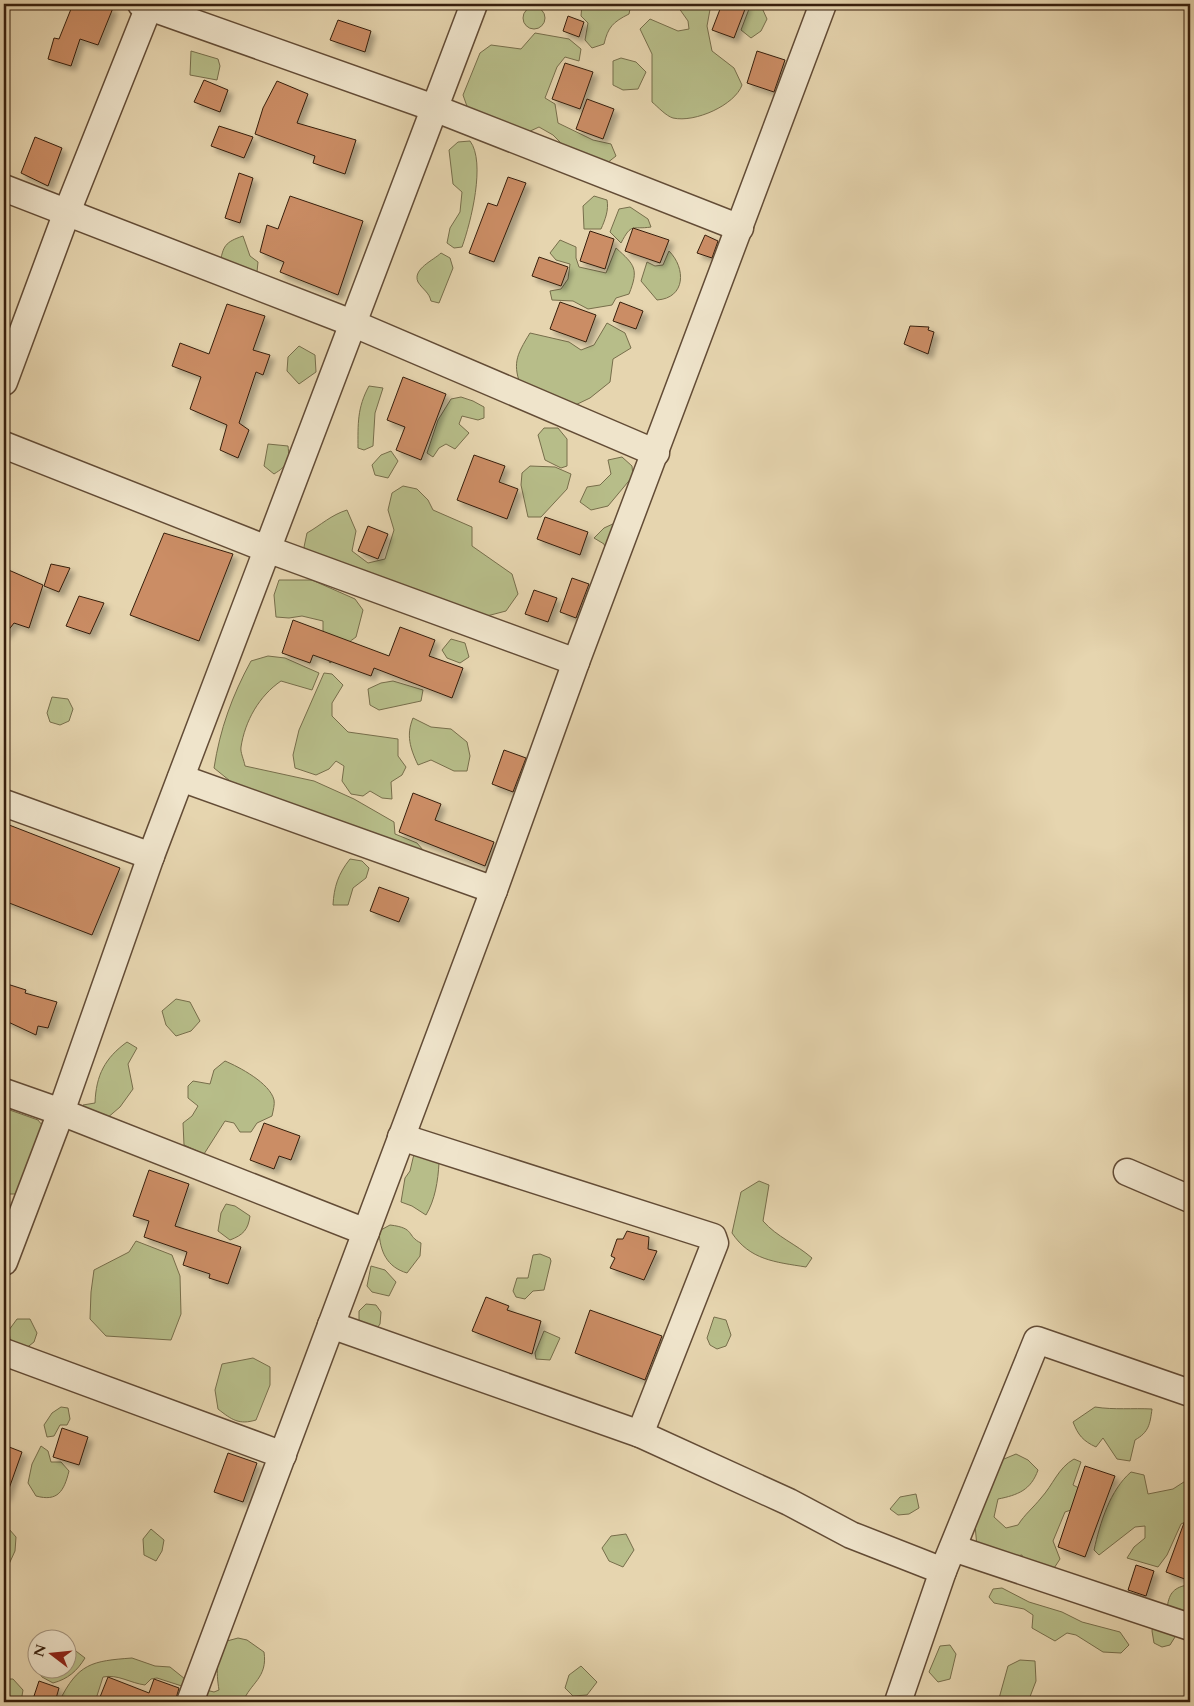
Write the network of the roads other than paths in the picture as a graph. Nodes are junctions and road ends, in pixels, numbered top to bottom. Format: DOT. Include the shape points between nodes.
graph roads {
  1 [pos="474,4"];
  2 [pos="823,4"];
  3 [pos="146,5"];
  4 [pos="434,108"];
  5 [pos="4,188"];
  6 [pos="66,212"];
  7 [pos="740,228"];
  8 [pos="352,323"];
  9 [pos="4,382"];
  10 [pos="4,445"];
  11 [pos="656,454"];
  12 [pos="267,549"];
  13 [pos="576,662"];
  14 [pos="181,778"];
  15 [pos="4,803"];
  16 [pos="151,856"];
  17 [pos="494,890"];
  18 [pos="4,1092"];
  19 [pos="61,1112"];
  20 [pos="401,1137"];
  21 [pos="1127,1172"];
  22 [pos="1190,1199"];
  23 [pos="366,1232"];
  24 [pos="4,1262"];
  25 [pos="331,1325"];
  26 [pos="4,1352"];
  27 [pos="1190,1393"];
  28 [pos="640,1434"];
  29 [pos="283,1454"];
  30 [pos="948,1560"];
  31 [pos="1190,1627"];
  32 [pos="190,1702"];
  33 [pos="898,1702"];
  1 -- 4 [label="street"];
  2 -- 7 [label="street"];
  3 -- 4 [label="street"];
  3 -- 6 [label="street"];
  4 -- 7 [label="street"];
  4 -- 8 [label="street"];
  5 -- 6 [label="street"];
  6 -- 8 [label="street"];
  6 -- 9 [label="street"];
  7 -- 11 [label="street"];
  8 -- 11 [label="street"];
  8 -- 12 [label="street"];
  10 -- 12 [label="street"];
  11 -- 13 [label="street"];
  12 -- 13 [label="street"];
  12 -- 14 [label="street"];
  13 -- 17 [label="street"];
  14 -- 16 [label="street"];
  14 -- 17 [label="street"];
  15 -- 16 [label="street"];
  16 -- 19 [label="street"];
  17 -- 20 [label="street"];
  18 -- 19 [label="street"];
  19 -- 23 [label="street"];
  19 -- 24 [label="street"];
  20 -- 23 [label="street"];
  20 -- 28 [label="street" via="713,1237 715,1243"];
  21 -- 22 [label="street"];
  23 -- 25 [label="street"];
  25 -- 28 [label="street"];
  25 -- 29 [label="street"];
  26 -- 29 [label="street"];
  27 -- 30 [label="street" via="1037,1340"];
  28 -- 30 [label="street" via="788,1502 850,1535"];
  29 -- 32 [label="street"];
  30 -- 31 [label="street"];
  30 -- 33 [label="street"];
}
